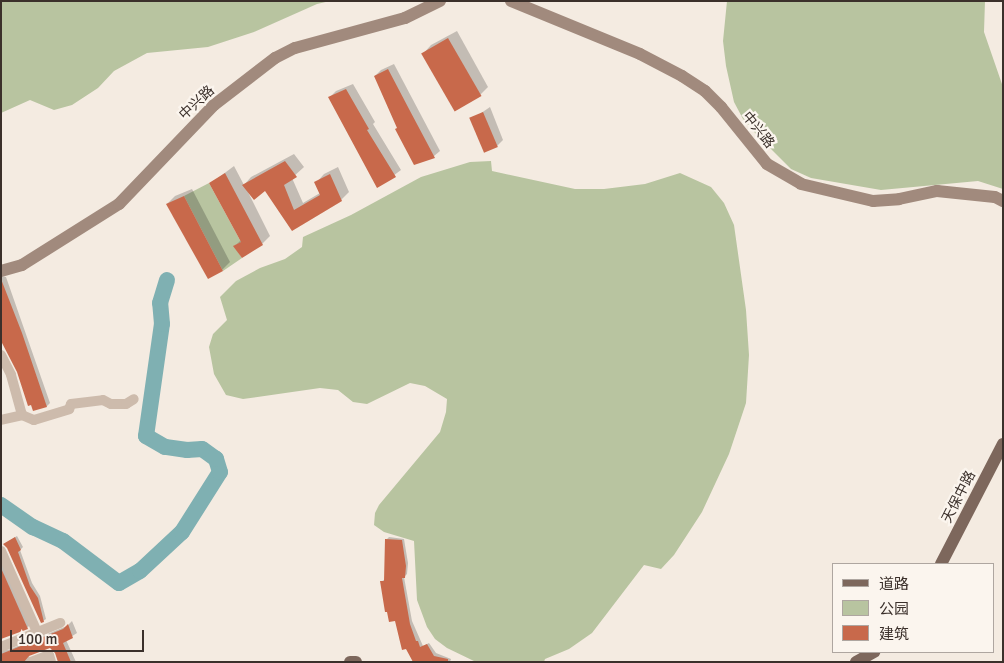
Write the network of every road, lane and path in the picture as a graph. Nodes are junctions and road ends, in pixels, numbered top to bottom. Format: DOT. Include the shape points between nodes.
graph roads {
  1 [pos="440,1"];
  2 [pos="511,1"];
  3 [pos="1003,200"];
  4 [pos="1,271"];
  5 [pos="1,355"];
  6 [pos="134,399"];
  7 [pos="22,416"];
  8 [pos="1,420"];
  9 [pos="1003,444"];
  10 [pos="1,551"];
  11 [pos="942,563"];
  12 [pos="60,623"];
  13 [pos="37,632"];
  14 [pos="1,647"];
  15 [pos="872,653"];
  16 [pos="31,662"];
  17 [pos="51,662"];
  18 [pos="350,662"];
  19 [pos="356,662"];
  20 [pos="856,662"];
  1 -- 4 [label="main road, 中兴路" via="405,18 295,48 275,58 214,105 119,204 22,265"];
  2 -- 3 [label="main road, 中兴路" via="640,54 682,76 722,107 767,164 801,184 873,201 937,191 995,196"];
  5 -- 7 [label="street" via="11,375"];
  6 -- 7 [label="street" via="126,404 103,400 72,404 69,409 34,420"];
  7 -- 8 [label="street"];
  9 -- 11 [label="main road, 天保中路"];
  10 -- 13 [label="street"];
  12 -- 13 [label="street"];
  13 -- 14 [label="street"];
  15 -- 20 [label="main road"];
  16 -- 17 [label="street" via="49,655"];
  18 -- 19 [label="main road"];
}
